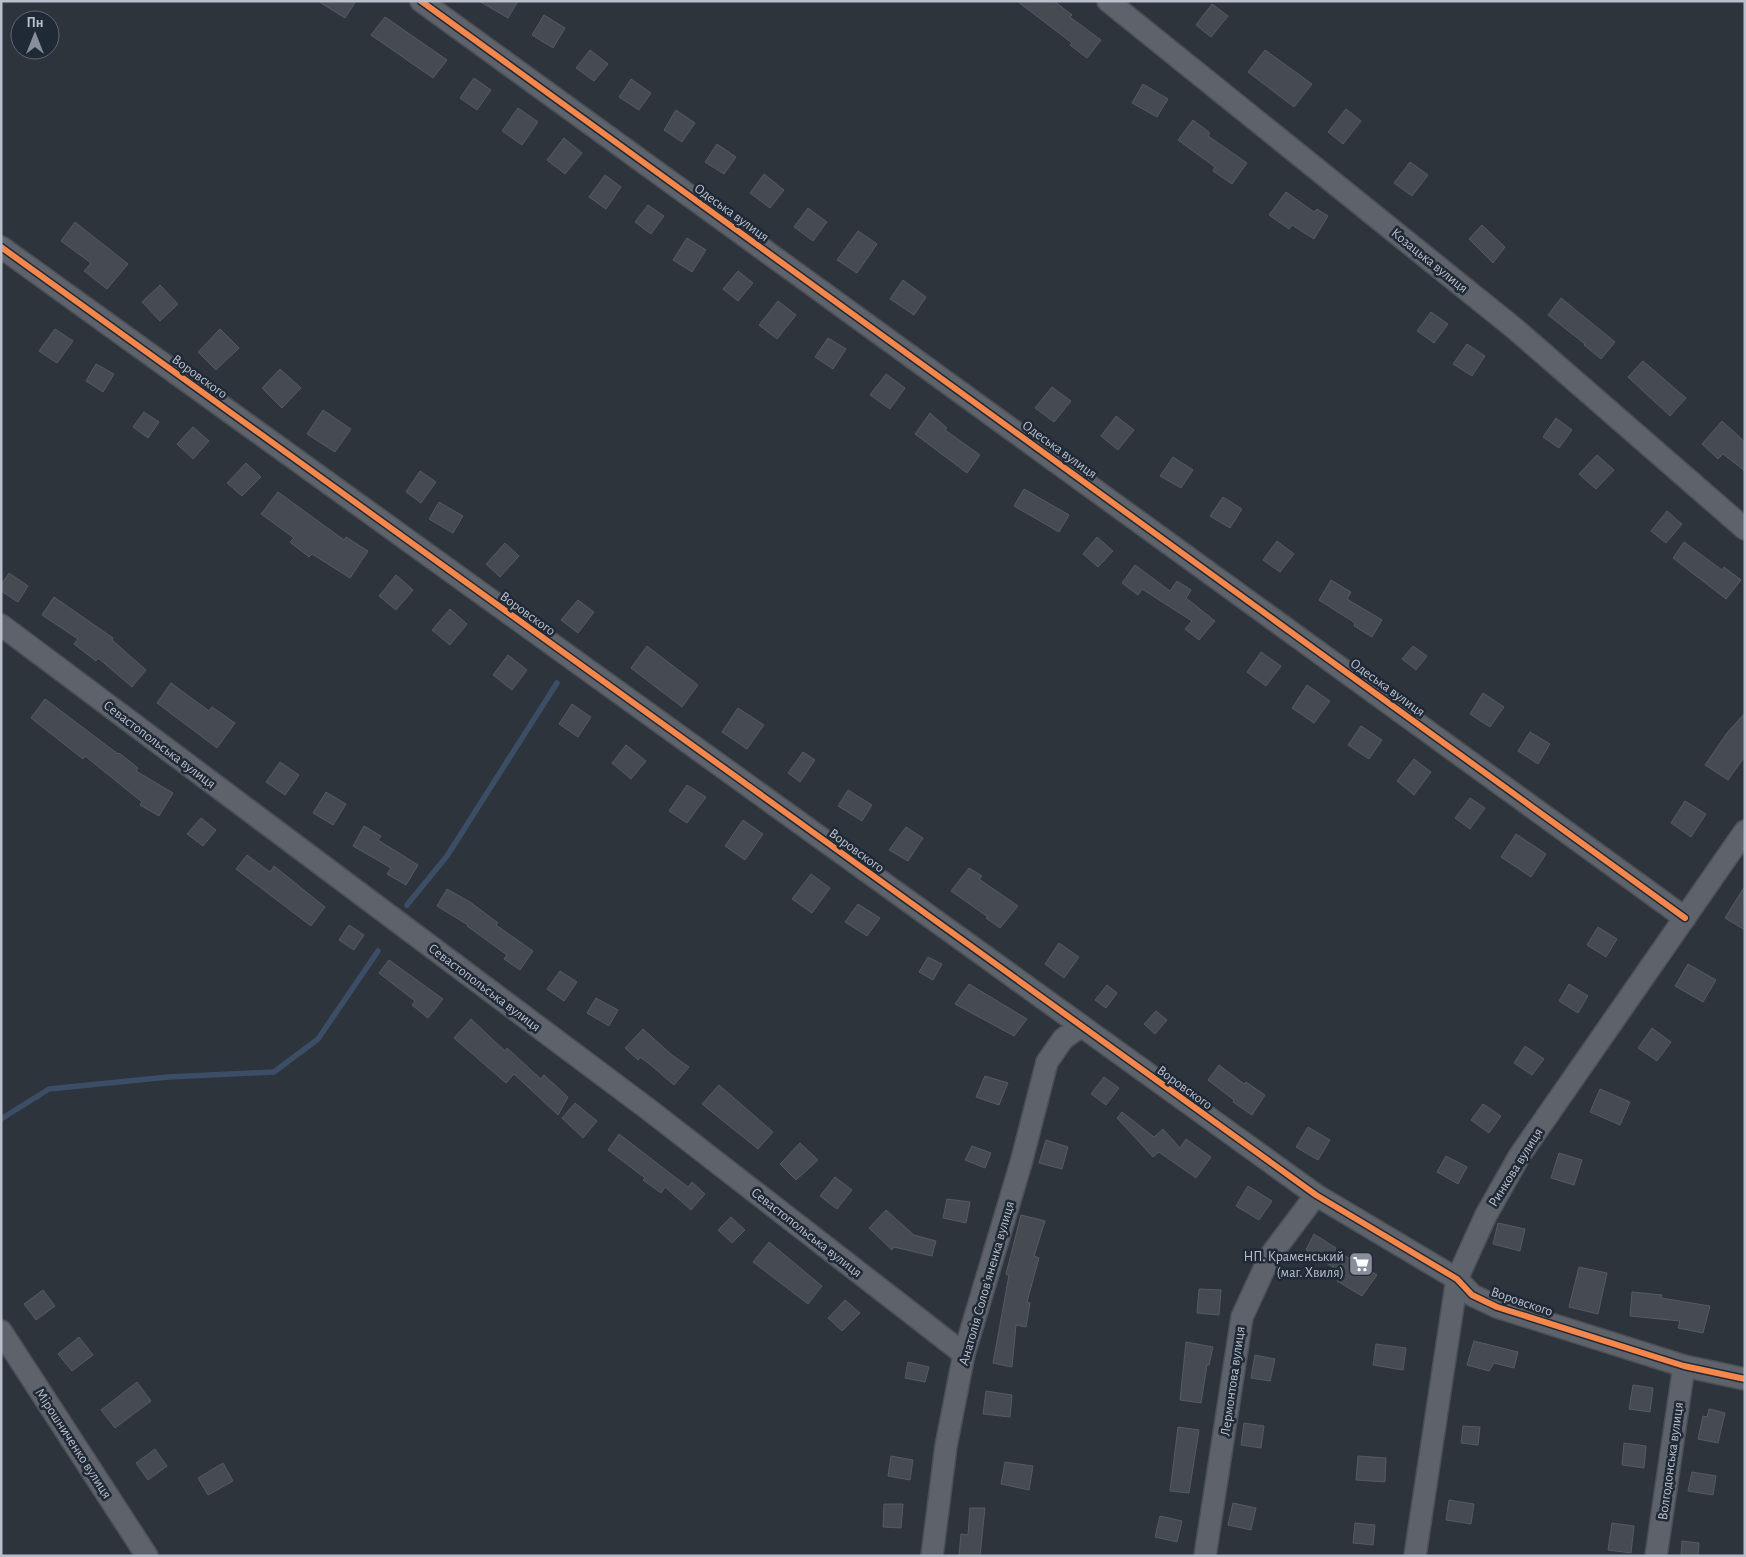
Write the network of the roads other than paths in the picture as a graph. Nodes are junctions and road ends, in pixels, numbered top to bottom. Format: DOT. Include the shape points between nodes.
graph roads {
  1 [pos="421,1"];
  2 [pos="1108,1"];
  3 [pos="1,247"];
  4 [pos="1745,529"];
  5 [pos="1,625"];
  6 [pos="1745,831"];
  7 [pos="1685,918"];
  8 [pos="1080,1028"];
  9 [pos="1316,1195"];
  10 [pos="1457,1279"];
  11 [pos="1,1331"];
  12 [pos="964,1354"];
  13 [pos="1684,1366"];
  14 [pos="1745,1379"];
  15 [pos="147,1556"];
  16 [pos="932,1556"];
  17 [pos="1205,1556"];
  18 [pos="1415,1556"];
  19 [pos="1656,1556"];
  1 -- 7 [label="street, Одеська вулиця"];
  2 -- 4 [label="street, Козацька вулиця" via="1514,328"];
  3 -- 8 [label="street, Воровского"];
  5 -- 12 [label="street, Севастопольська вулиця" via="640,1103"];
  6 -- 7 [label="street, Ринкова вулиця"];
  7 -- 10 [label="street, Ринкова вулиця" via="1520,1155 1486,1214"];
  8 -- 9 [label="street, Воровского"];
  8 -- 12 [label="street, Анатолія Солов'яненка вулиця" via="1063,1039 1047,1062 1022,1162"];
  9 -- 10 [label="street, Воровского"];
  9 -- 17 [label="street, Лермонтова вулиця" via="1270,1256 1242,1317"];
  10 -- 13 [label="street, Воровского" via="1472,1295 1496,1307"];
  10 -- 18 [label="street, Ринкова вулиця"];
  11 -- 15 [label="street, Мірошниченко вулиця"];
  12 -- 16 [label="street, Анатолія Солов'яненка вулиця" via="946,1446"];
  13 -- 14 [label="street, Воровского"];
  13 -- 19 [label="street, Волгодонська вулиця"];
}
